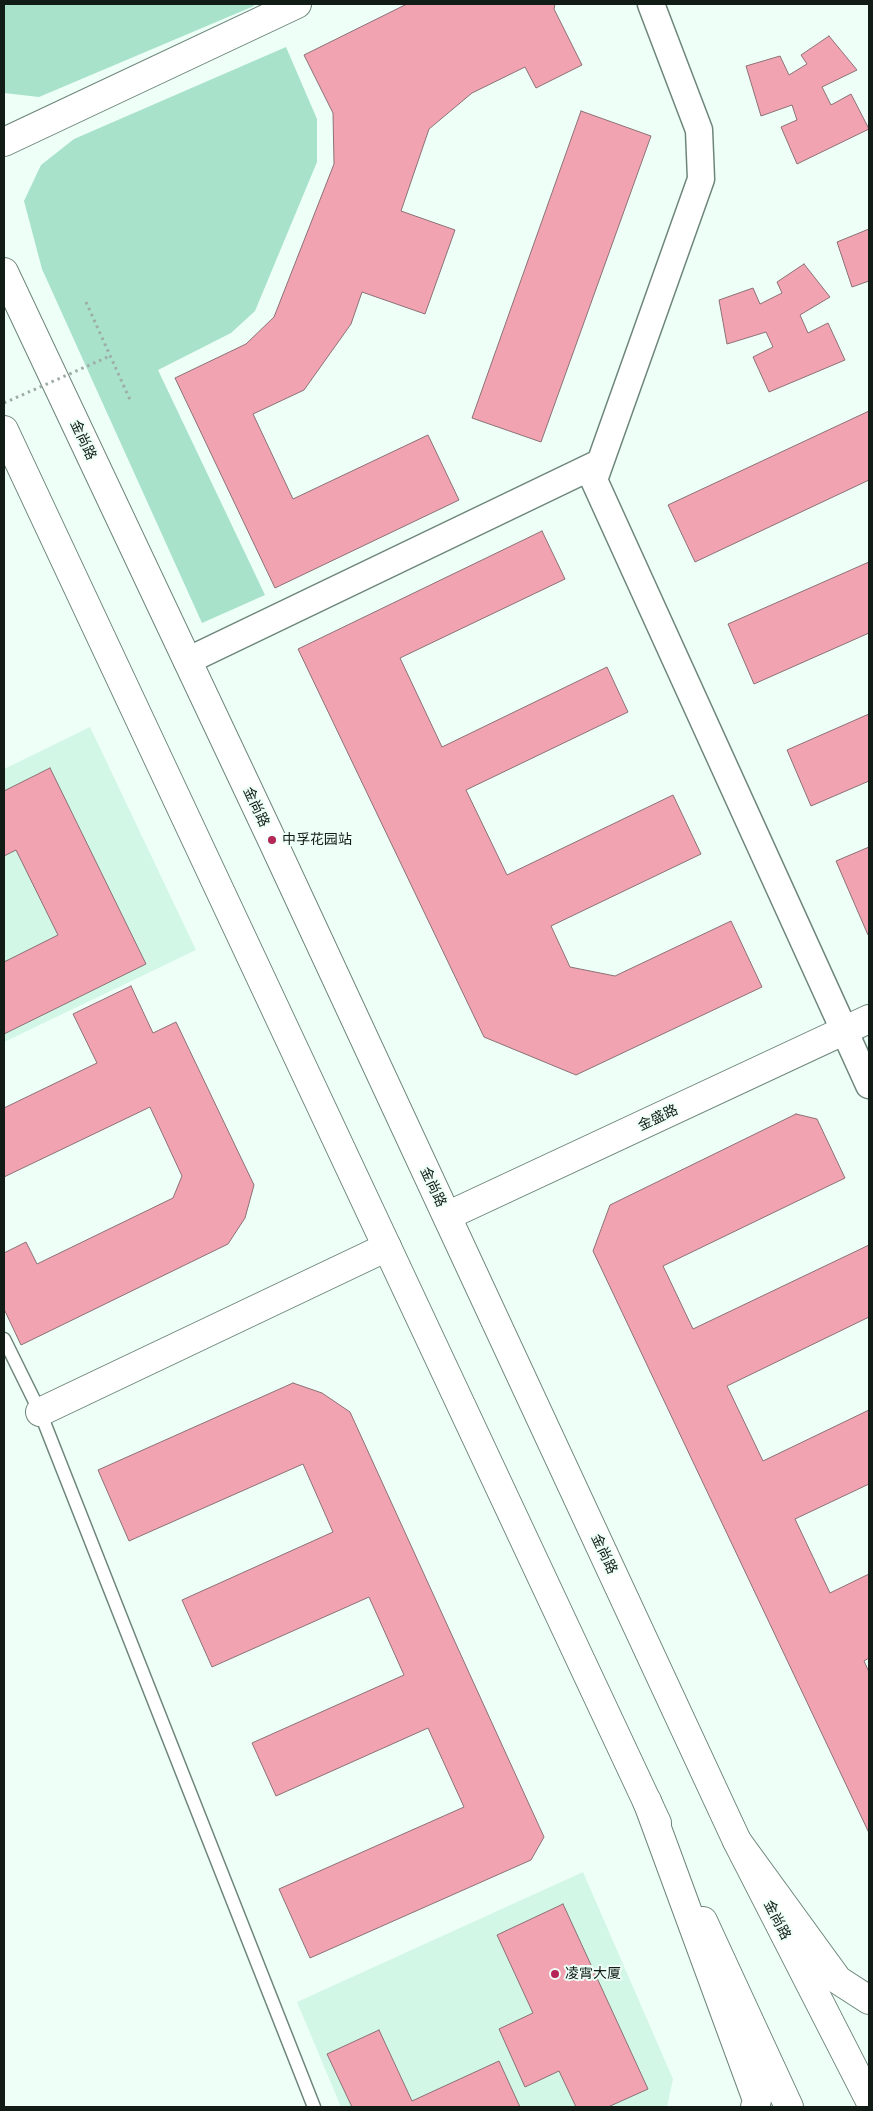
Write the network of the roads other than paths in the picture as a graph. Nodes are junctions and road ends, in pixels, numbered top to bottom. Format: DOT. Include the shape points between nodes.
graph roads {
  1 [pos="297,4"];
  2 [pos="651,4"];
  3 [pos="4,142"];
  4 [pos="4,272"];
  5 [pos="4,430"];
  6 [pos="600,463"];
  7 [pos="186,661"];
  8 [pos="869,1019"];
  9 [pos="844,1031"];
  10 [pos="869,1085"];
  11 [pos="447,1216"];
  12 [pos="387,1246"];
  13 [pos="4,1339"];
  14 [pos="40,1412"];
  15 [pos="647,1801"];
  16 [pos="737,1841"];
  17 [pos="869,2000"];
  18 [pos="869,2099"];
  19 [pos="314,2107"];
  20 [pos="755,2107"];
  21 [pos="789,2107"];
  1 -- 3 [label="main road"];
  2 -- 6 [label="street" via="699,130 701,179"];
  4 -- 7 [label="main road, 金尚路"];
  5 -- 12 [label="main road"];
  6 -- 7 [label="street"];
  6 -- 9 [label="street" via="594,480"];
  7 -- 11 [label="main road, 金尚路"];
  8 -- 9 [label="main road, 金盛路"];
  9 -- 10 [label="street"];
  9 -- 11 [label="main road, 金盛路"];
  11 -- 16 [label="main road, 金尚路"];
  12 -- 14 [label="main road"];
  12 -- 15 [label="main road"];
  13 -- 14 [label="lane"];
  14 -- 19 [label="lane"];
  15 -- 20 [label="main road" via="757,2100"];
  15 -- 21 [label="main road"];
  16 -- 17 [label="main road" via="838,1980"];
  16 -- 18 [label="main road, 金尚路"];
}
